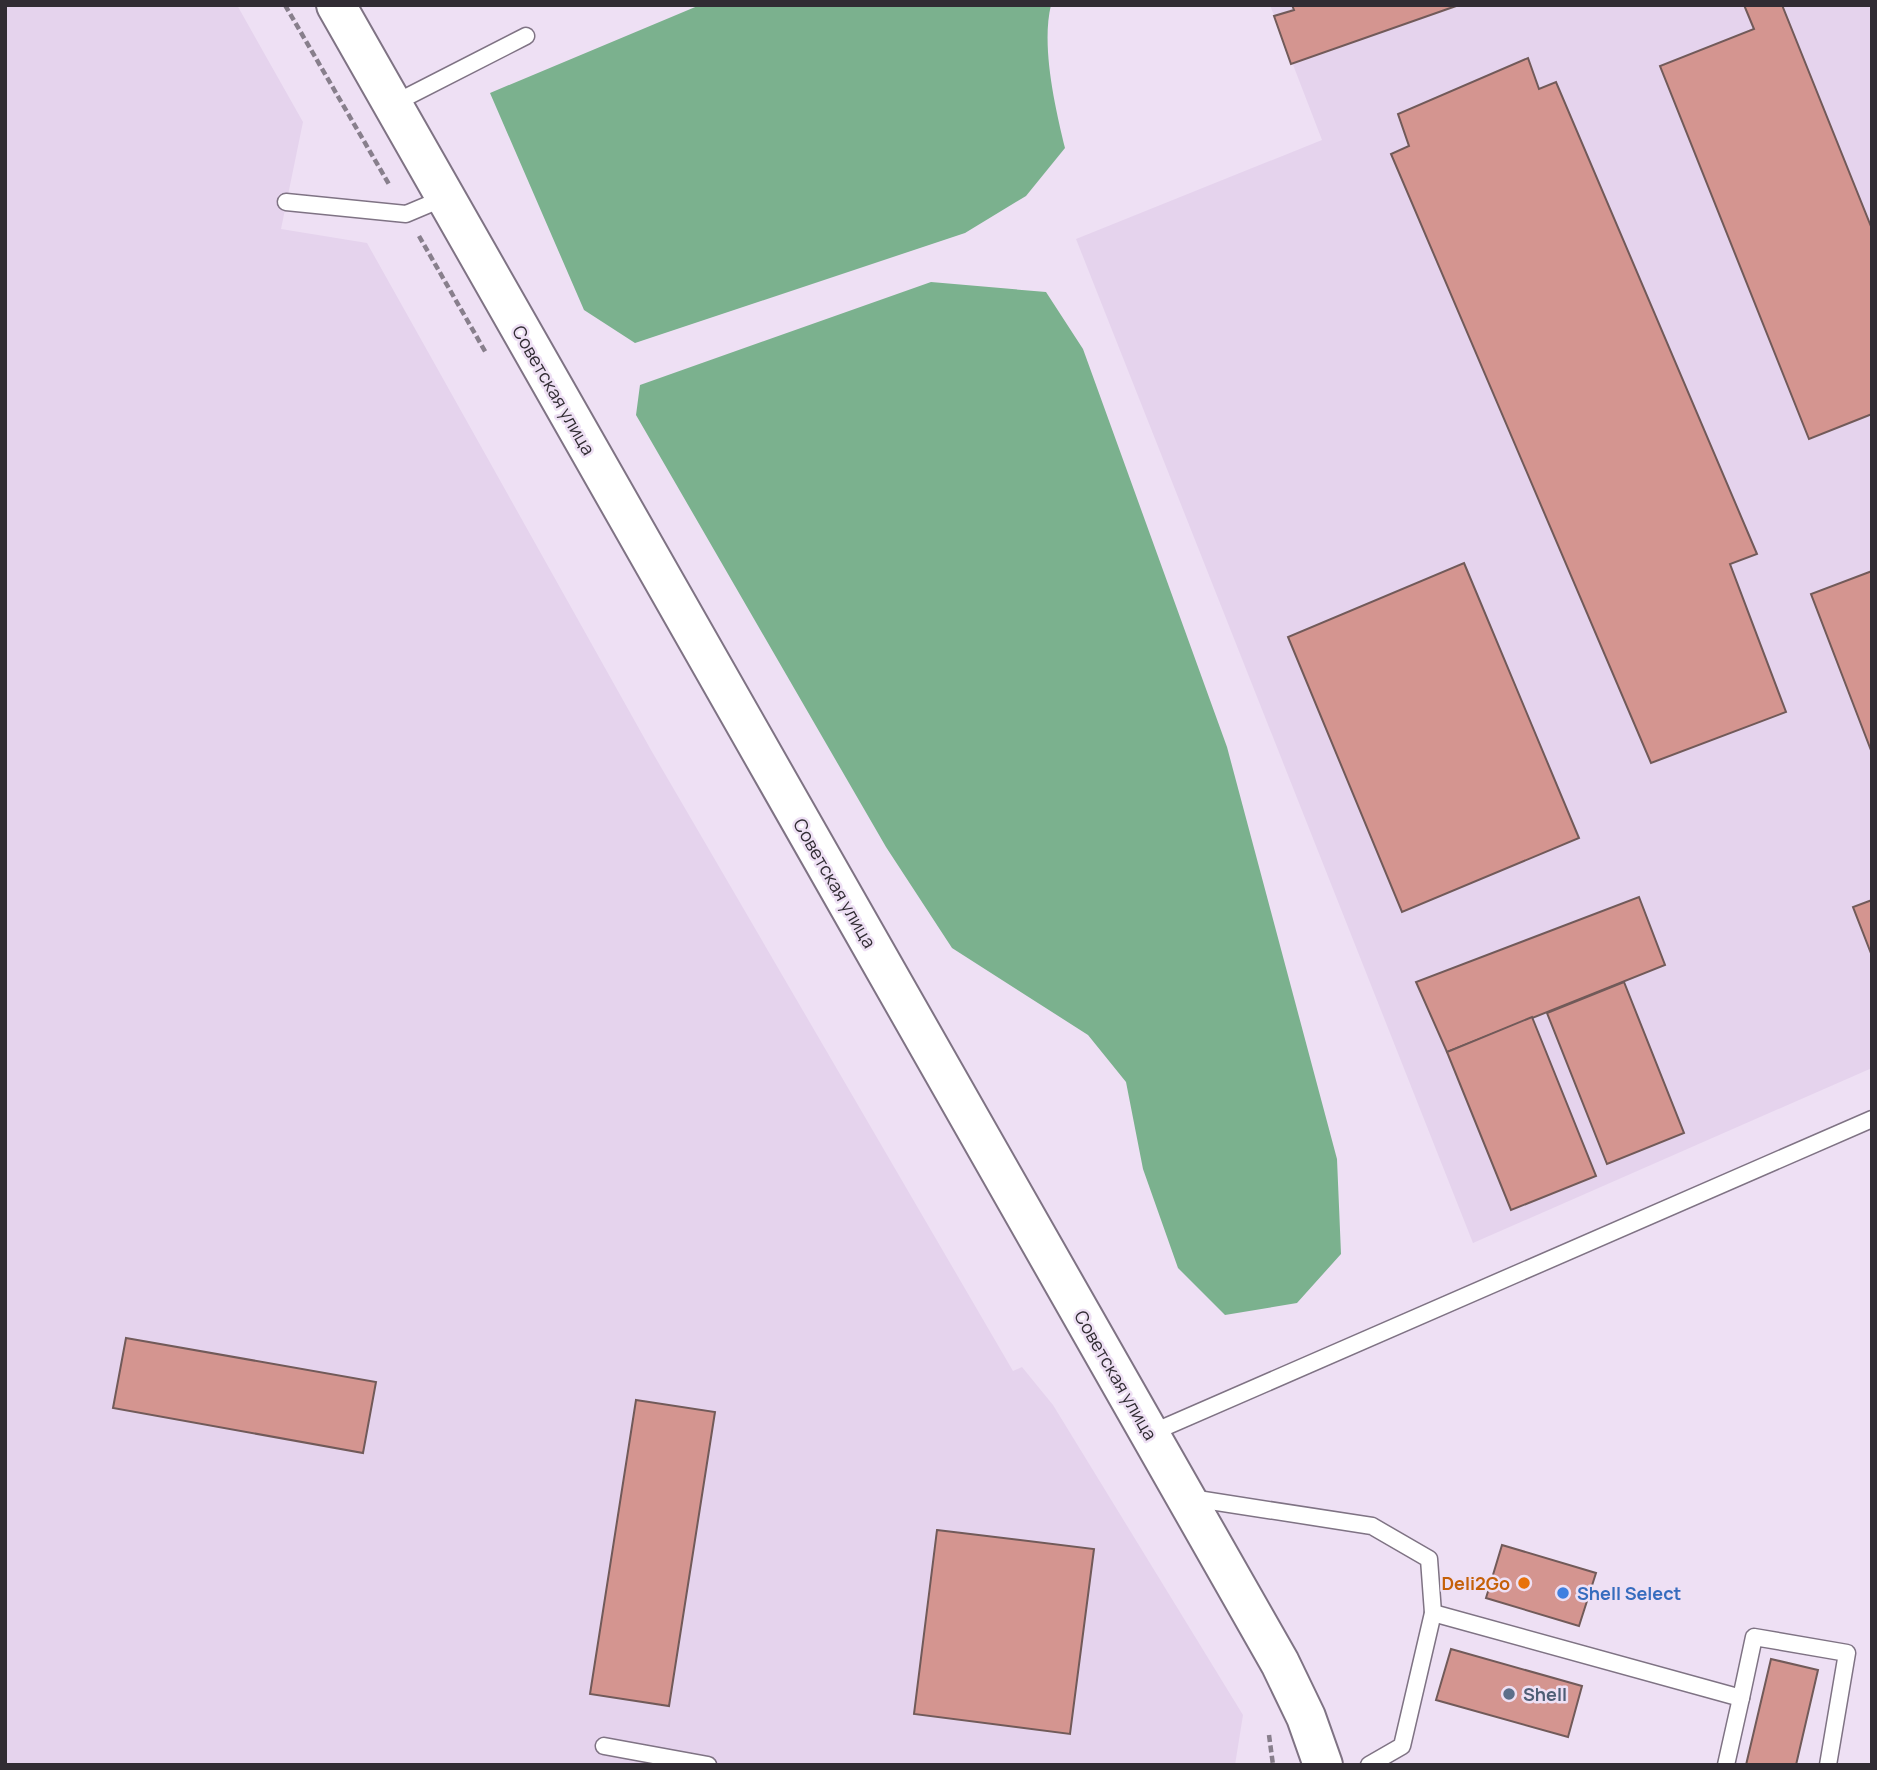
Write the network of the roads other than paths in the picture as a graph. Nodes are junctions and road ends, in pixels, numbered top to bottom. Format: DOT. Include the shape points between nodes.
graph roads {
  1 [pos="336,5"];
  2 [pos="526,36"];
  3 [pos="391,105"];
  4 [pos="444,198"];
  5 [pos="286,202"];
  6 [pos="1872,1119"];
  7 [pos="1149,1433"];
  8 [pos="1186,1498"];
  9 [pos="1433,1613"];
  10 [pos="1741,1698"];
  11 [pos="604,1746"];
  12 [pos="708,1765"];
  13 [pos="1323,1765"];
  14 [pos="1369,1765"];
  15 [pos="1726,1765"];
  16 [pos="1828,1765"];
  1 -- 3 [label="street, Советская улица"];
  2 -- 3 [label="lane"];
  3 -- 4 [label="street, Советская улица"];
  4 -- 5 [label="lane" via="406,214"];
  4 -- 7 [label="street, Советская улица"];
  6 -- 7 [label="lane"];
  7 -- 8 [label="street, Советская улица"];
  8 -- 9 [label="lane" via="1372,1526 1429,1559"];
  8 -- 13 [label="street, Советская улица" via="1280,1663"];
  9 -- 10 [label="lane"];
  9 -- 14 [label="lane" via="1402,1746"];
  10 -- 15 [label="lane"];
  10 -- 16 [label="lane" via="1754,1637 1847,1653"];
  11 -- 12 [label="lane"];
}
